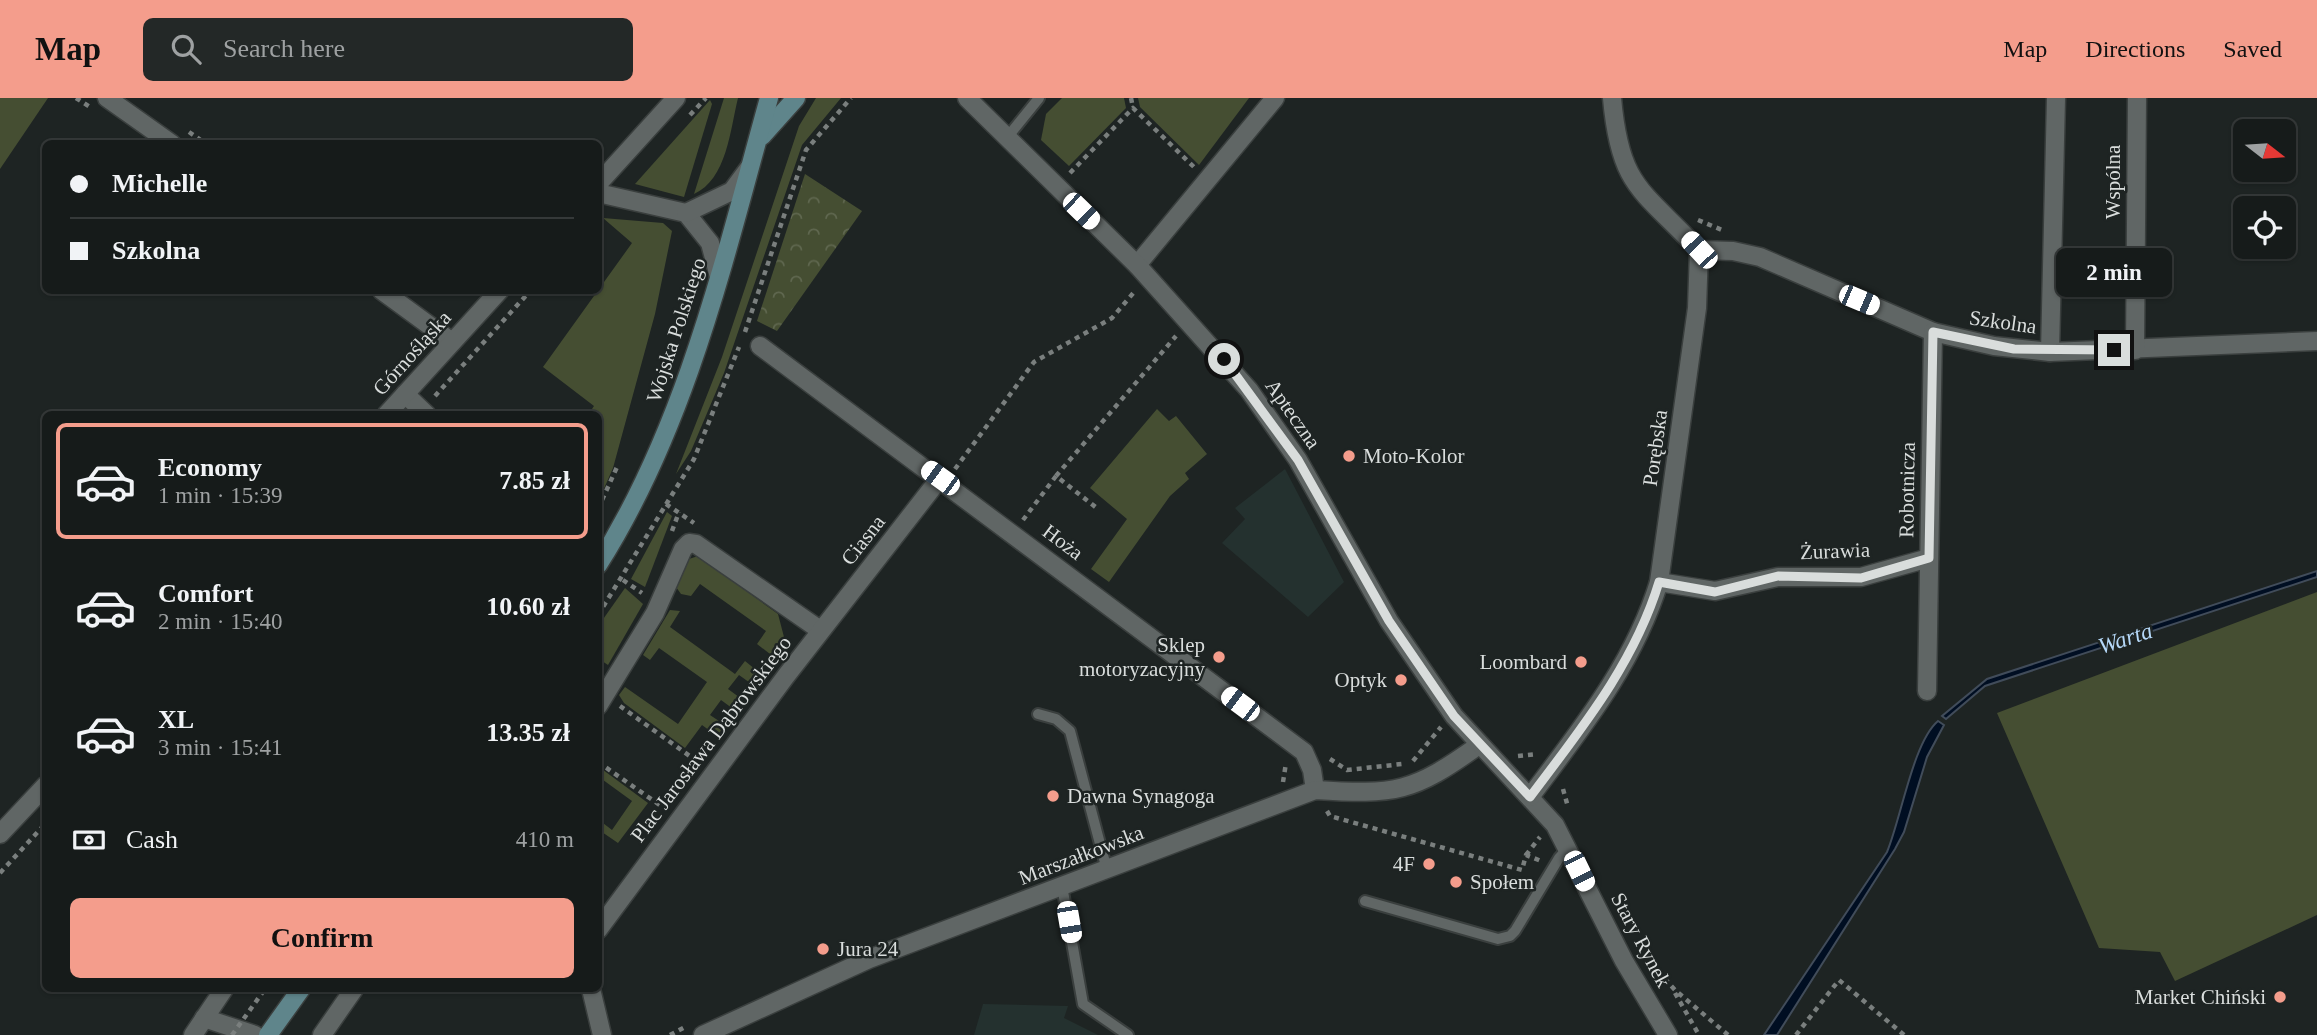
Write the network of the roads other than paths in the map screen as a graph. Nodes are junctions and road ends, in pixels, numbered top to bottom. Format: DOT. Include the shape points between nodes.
graph roads {
  1 [pos="107,98"];
  2 [pos="676,98"];
  3 [pos="769,98"];
  4 [pos="796,98"];
  5 [pos="967,98"];
  6 [pos="1039,98"];
  7 [pos="1275,98"];
  8 [pos="1612,98"];
  9 [pos="2056,98"];
  10 [pos="2137,98"];
  11 [pos="1006,139"];
  12 [pos="166,140"];
  13 [pos="756,145"];
  14 [pos="751,164"];
  15 [pos="602,180"];
  16 [pos="602,194"];
  17 [pos="686,213"];
  18 [pos="1699,250"];
  19 [pos="1137,265"];
  20 [pos="719,277"];
  21 [pos="386,294"];
  22 [pos="496,294"];
  23 [pos="1933,332"];
  24 [pos="2317,341"];
  25 [pos="452,342"];
  26 [pos="760,346"];
  27 [pos="2135,350"];
  28 [pos="2050,352"];
  29 [pos="405,394"];
  30 [pos="390,411"];
  31 [pos="424,411"];
  32 [pos="945,476"];
  33 [pos="676,530"];
  34 [pos="699,536"];
  35 [pos="602,558"];
  36 [pos="1929,558"];
  37 [pos="1659,582"];
  38 [pos="820,630"];
  39 [pos="1927,691"];
  40 [pos="606,704"];
  41 [pos="1038,714"];
  42 [pos="1479,745"];
  43 [pos="42,789"];
  44 [pos="1530,797"];
  45 [pos="1318,798"];
  46 [pos="0,834"];
  47 [pos="1568,848"];
  48 [pos="1107,870"];
  49 [pos="1062,886"];
  50 [pos="1365,901"];
  51 [pos="602,925"];
  52 [pos="222,992"];
  53 [pos="299,992"];
  54 [pos="352,992"];
  55 [pos="592,992"];
  56 [pos="204,1018"];
  57 [pos="193,1035"];
  58 [pos="255,1035"];
  59 [pos="268,1035"];
  60 [pos="322,1035"];
  61 [pos="602,1035"];
  62 [pos="703,1035"];
  63 [pos="1128,1035"];
  64 [pos="1668,1035"];
  1 -- 12 [label="street"];
  2 -- 15 [label="street"];
  3 -- 13 [label="main road, Wojska Polskiego"];
  4 -- 13 [label="main road"];
  5 -- 11 [label="street, Apteczna"];
  6 -- 11 [label="lane"];
  7 -- 19 [label="street"];
  8 -- 18 [label="street" via="1628,175"];
  9 -- 28 [label="street"];
  10 -- 27 [label="street, Wspólna"];
  11 -- 19 [label="street, Apteczna"];
  13 -- 14 [label="main road, Wojska Polskiego"];
  14 -- 17 [label="street" via="732,191"];
  14 -- 20 [label="main road, Wojska Polskiego"];
  16 -- 17 [label="street"];
  17 -- 20 [label="street" via="710,243"];
  18 -- 23 [label="street, Szkolna" via="1760,257"];
  18 -- 37 [label="street, Porębska" via="1698,308"];
  19 -- 42 [label="street, Apteczna" via="1224,359 1272,421 1389,621"];
  20 -- 35 [label="main road, Wojska Polskiego" via="656,456"];
  21 -- 25 [label="street"];
  22 -- 25 [label="street, Górnośląska"];
  23 -- 28 [label="street, Szkolna" via="1994,346"];
  23 -- 36 [label="street, Robotnicza"];
  24 -- 27 [label="street, Szkolna"];
  25 -- 29 [label="street, Górnośląska"];
  26 -- 32 [label="street, Hoża"];
  27 -- 28 [label="street, Szkolna"];
  29 -- 30 [label="street, Górnośląska"];
  29 -- 31 [label="street"];
  32 -- 38 [label="street, Ciasna"];
  32 -- 45 [label="street, Hoża" via="1304,752"];
  33 -- 34 [label="street, Plac Jarosława Dąbrowskiego"];
  34 -- 38 [label="street, Plac Jarosława Dąbrowskiego"];
  34 -- 40 [label="street" via="682,550 655,613"];
  36 -- 37 [label="street, Żurawia" via="1861,578 1778,576 1715,592"];
  36 -- 39 [label="street, Robotnicza"];
  37 -- 44 [label="street, Porębska" via="1628,659"];
  38 -- 51 [label="street, Plac Jarosława Dąbrowskiego"];
  41 -- 48 [label="lane" via="1056,719 1070,731"];
  42 -- 44 [label="street, Apteczna"];
  42 -- 45 [label="street, Marszałkowska" via="1432,777 1399,789"];
  43 -- 46 [label="street"];
  44 -- 47 [label="street, Stary Rynek"];
  45 -- 48 [label="street, Marszałkowska"];
  47 -- 50 [label="lane" via="1506,938"];
  47 -- 64 [label="street, Stary Rynek" via="1624,961"];
  48 -- 49 [label="street, Marszałkowska"];
  49 -- 62 [label="street, Marszałkowska" via="869,959"];
  49 -- 63 [label="lane" via="1083,1004"];
  52 -- 56 [label="street"];
  53 -- 59 [label="main road"];
  54 -- 60 [label="street"];
  55 -- 61 [label="street"];
  56 -- 57 [label="street"];
  56 -- 58 [label="street"];
}
